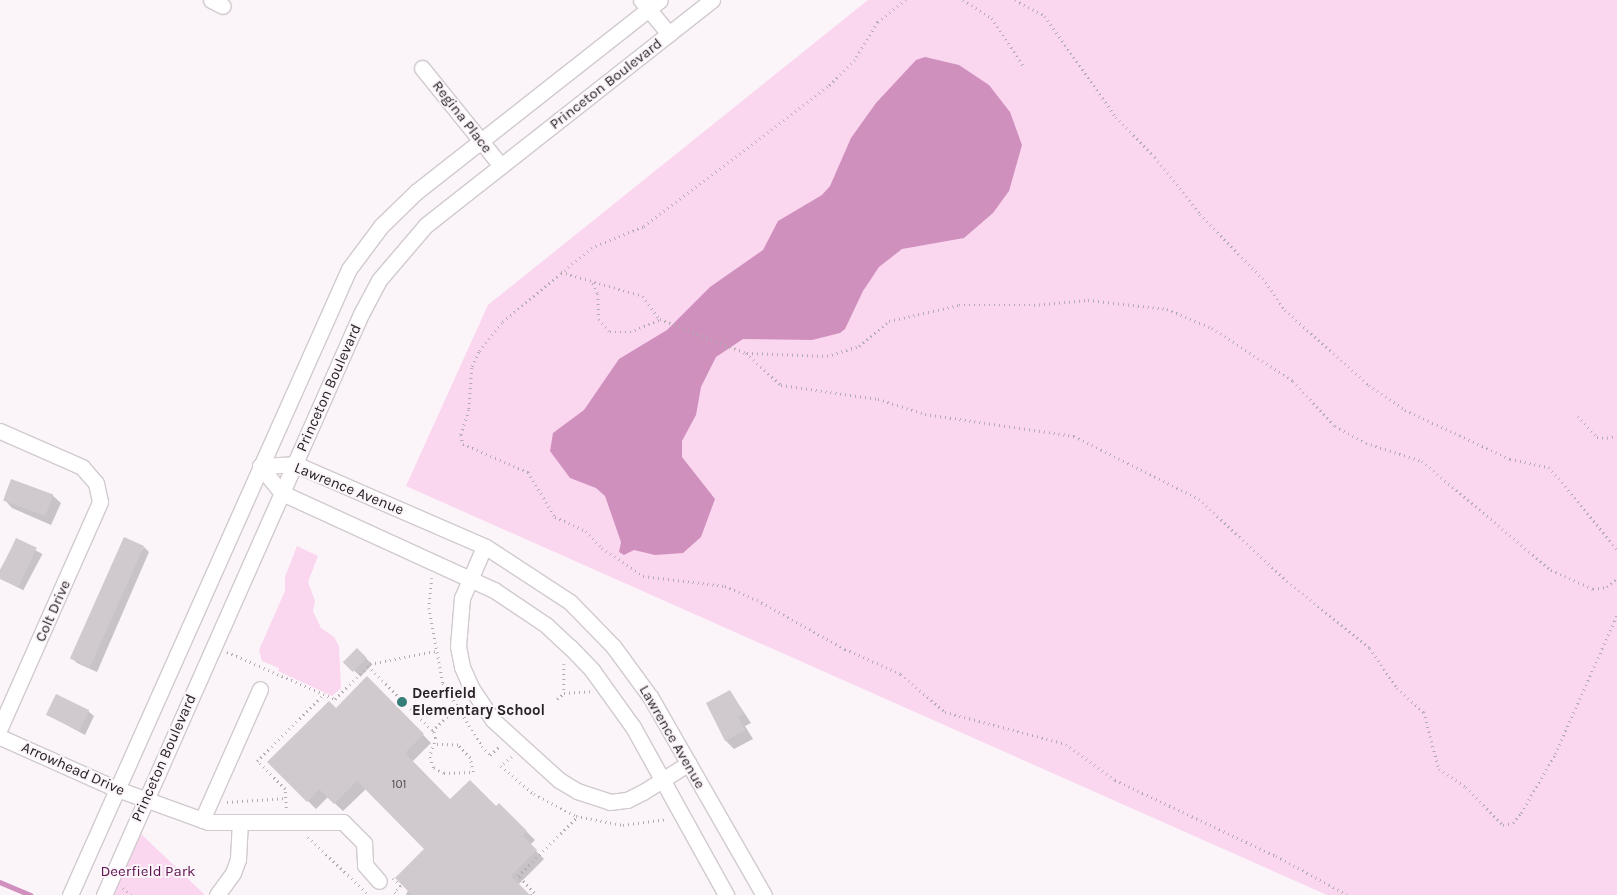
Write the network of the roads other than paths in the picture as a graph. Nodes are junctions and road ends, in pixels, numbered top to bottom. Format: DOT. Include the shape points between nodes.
graph roads {
  1 [pos="712,0"];
  2 [pos="650,3"];
  3 [pos="668,34"];
  4 [pos="422,68"];
  5 [pos="481,141"];
  6 [pos="501,166"];
  7 [pos="0,431"];
  8 [pos="295,464"];
  9 [pos="260,466"];
  10 [pos="282,493"];
  11 [pos="484,547"];
  12 [pos="470,578"];
  13 [pos="260,689"];
  14 [pos="0,728"];
  15 [pos="0,737"];
  16 [pos="688,763"];
  17 [pos="662,780"];
  18 [pos="117,789"];
  19 [pos="146,800"];
  20 [pos="202,820"];
  21 [pos="240,824"];
  22 [pos="385,878"];
  23 [pos="70,895"];
  24 [pos="104,895"];
  25 [pos="217,895"];
  26 [pos="726,895"];
  27 [pos="764,895"];
  1 -- 3 [label="street, Princeton Boulevard"];
  2 -- 3 [label="street"];
  2 -- 5 [label="street, Princeton Boulevard"];
  3 -- 6 [label="street, Princeton Boulevard"];
  4 -- 5 [label="street, Regina Place"];
  5 -- 6 [label="street, Regina Place"];
  5 -- 9 [label="street, Princeton Boulevard" via="399,207 363,249 337,293"];
  6 -- 8 [label="street, Princeton Boulevard" via="426,225 379,280"];
  7 -- 14 [label="street, Colt Drive" via="82,467 91,475 100,492 98,511"];
  8 -- 9 [label="street, Lawrence Avenue"];
  8 -- 10 [label="street, Princeton Boulevard"];
  8 -- 11 [label="street, Lawrence Avenue"];
  9 -- 10 [label="street, Lawrence Avenue"];
  9 -- 18 [label="street, Princeton Boulevard"];
  10 -- 12 [label="street, Lawrence Avenue"];
  10 -- 19 [label="street, Princeton Boulevard"];
  11 -- 12 [label="street"];
  11 -- 16 [label="street, Lawrence Avenue" via="543,582 590,620 641,682"];
  12 -- 17 [label="street, Lawrence Avenue" via="546,625 592,670 633,727"];
  12 -- 17 [label="street" via="462,598 458,646 462,667 472,689 493,720 559,780 596,798 610,802 627,800"];
  13 -- 20 [label="street"];
  15 -- 18 [label="street, Arrowhead Drive"];
  16 -- 17 [label="street"];
  16 -- 27 [label="street, Lawrence Avenue"];
  17 -- 26 [label="street, Lawrence Avenue"];
  18 -- 19 [label="street, Arrowhead Drive"];
  18 -- 23 [label="street, Princeton Boulevard"];
  19 -- 20 [label="street, Arrowhead Drive"];
  19 -- 24 [label="street, Princeton Boulevard"];
  20 -- 21 [label="street, Arrowhead Drive"];
  21 -- 22 [label="street, Arrowhead Drive" via="343,822 364,843 365,865"];
  21 -- 25 [label="street" via="238,859 233,873"];
}
